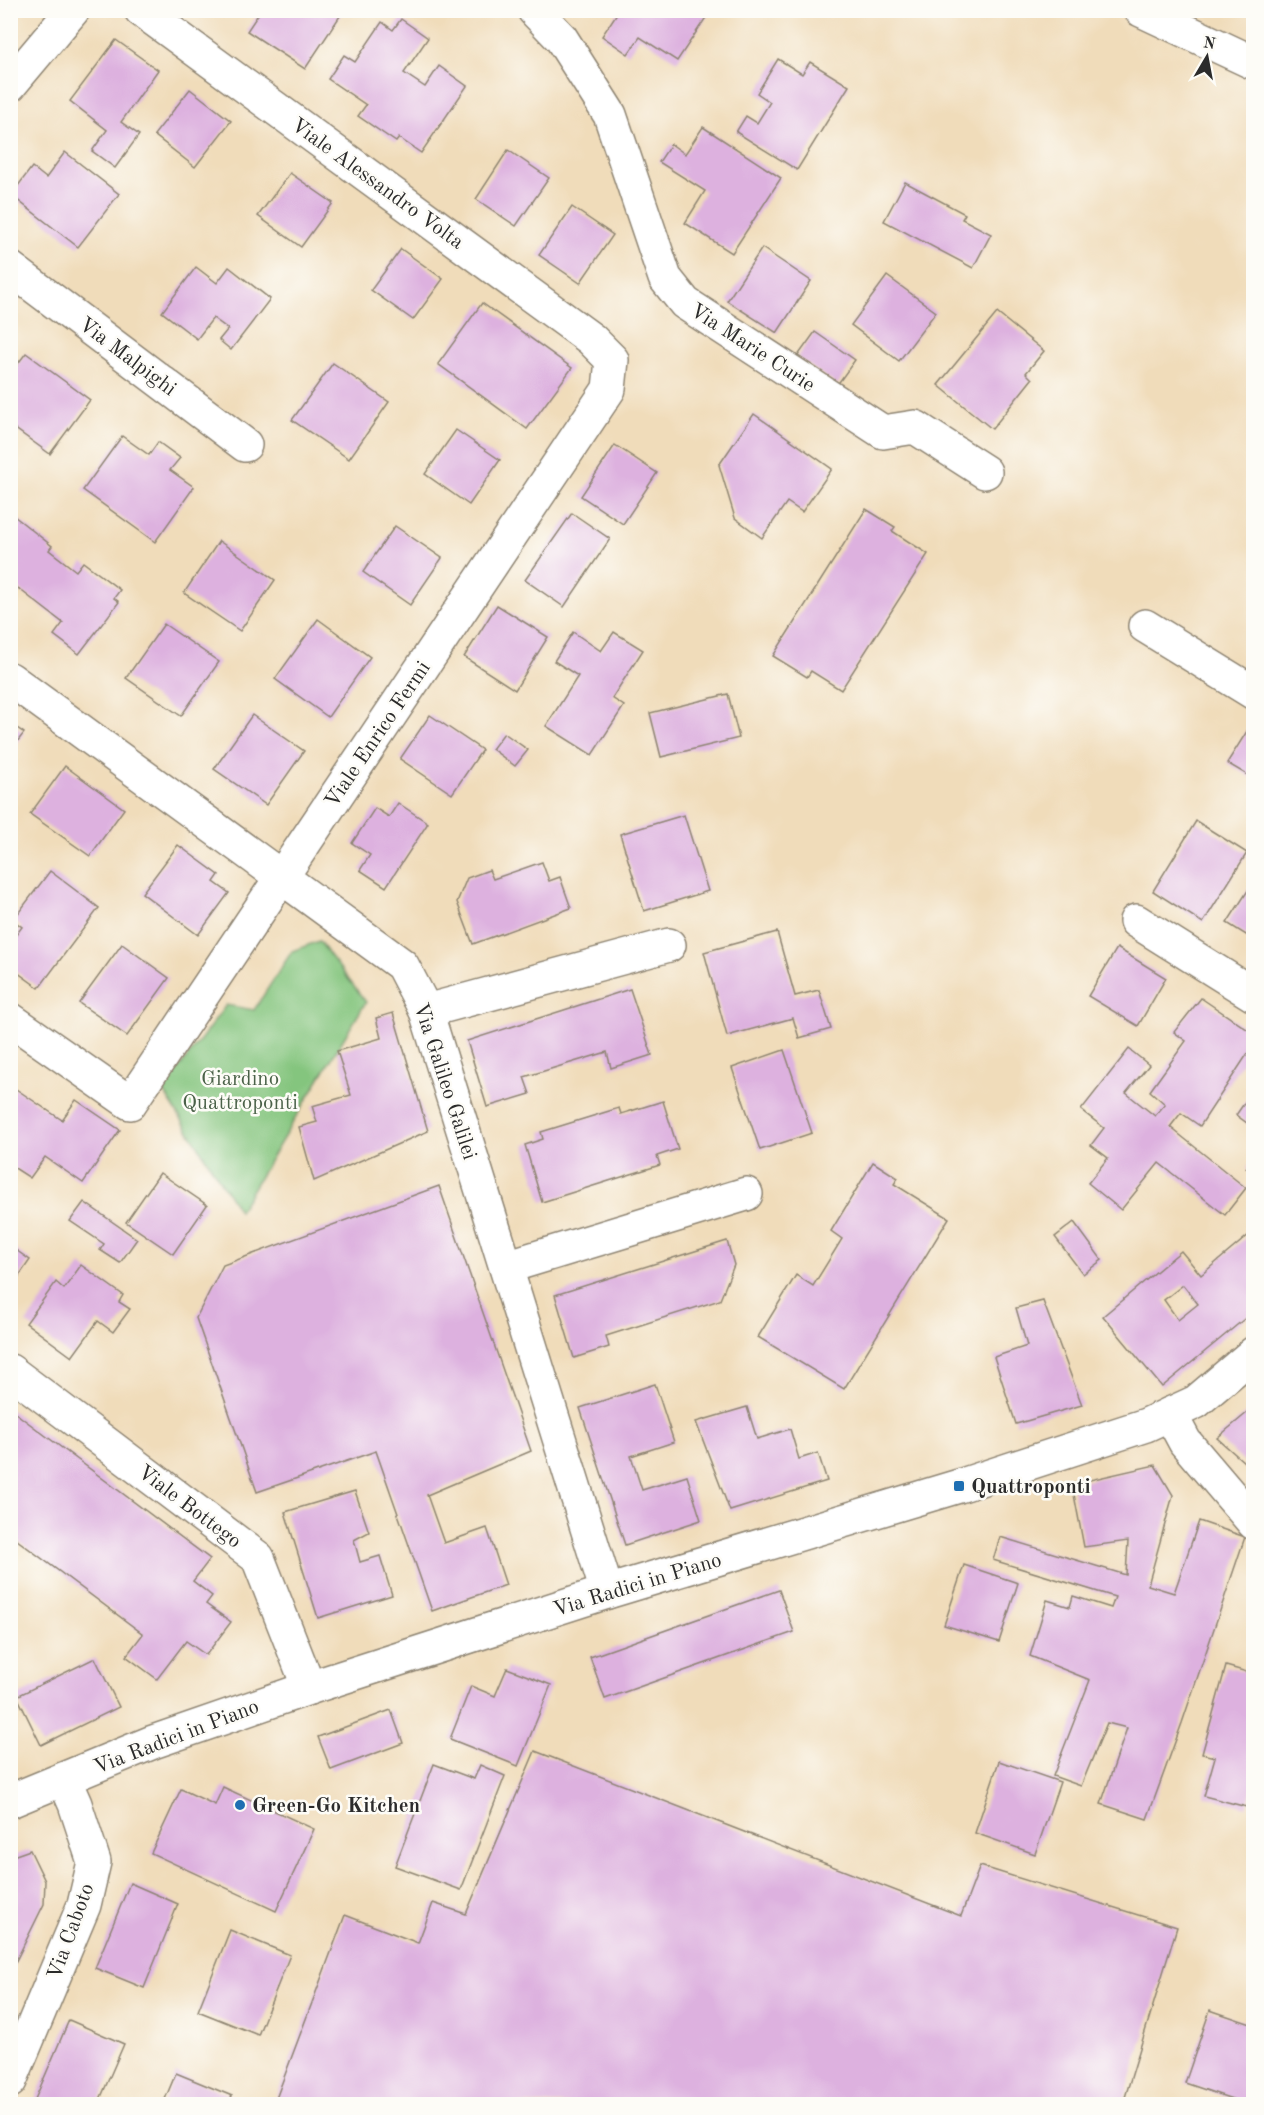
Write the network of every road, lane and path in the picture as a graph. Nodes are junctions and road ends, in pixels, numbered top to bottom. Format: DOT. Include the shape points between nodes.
graph roads {
  1 [pos="74,10"];
  2 [pos="141,10"];
  3 [pos="534,10"];
  4 [pos="1142,10"];
  5 [pos="1254,63"];
  6 [pos="10,85"];
  7 [pos="10,268"];
  8 [pos="612,360"];
  9 [pos="245,445"];
  10 [pos="985,472"];
  11 [pos="1146,626"];
  12 [pos="10,679"];
  13 [pos="1254,693"];
  14 [pos="280,878"];
  15 [pos="1136,921"];
  16 [pos="669,945"];
  17 [pos="1254,995"];
  18 [pos="426,1011"];
  19 [pos="10,1019"];
  20 [pos="746,1194"];
  21 [pos="506,1268"];
  22 [pos="1254,1353"];
  23 [pos="10,1371"];
  24 [pos="1170,1414"];
  25 [pos="1254,1523"];
  26 [pos="607,1592"];
  27 [pos="309,1688"];
  28 [pos="64,1779"];
  29 [pos="10,1801"];
  30 [pos="10,2081"];
  1 -- 6 [label="street"];
  2 -- 8 [label="street, Viale Alessandro Volta" via="591,339"];
  3 -- 10 [label="street, Via Marie Curie" via="561,38 610,115 665,278 685,303 883,432 915,427"];
  4 -- 5 [label="street"];
  7 -- 9 [label="street, Via Malpighi"];
  8 -- 14 [label="street, Viale Enrico Fermi" via="609,389"];
  11 -- 13 [label="street"];
  12 -- 14 [label="street, Via Galileo Galilei"];
  14 -- 18 [label="street, Via Galileo Galilei" via="402,965"];
  14 -- 19 [label="street, Viale Enrico Fermi" via="130,1103"];
  15 -- 17 [label="street"];
  16 -- 18 [label="street"];
  18 -- 21 [label="street, Via Galileo Galilei"];
  20 -- 21 [label="street"];
  21 -- 26 [label="street, Via Galileo Galilei"];
  22 -- 24 [label="street, Via Radici in Piano" via="1196,1402"];
  23 -- 27 [label="street, Viale Bottego" via="258,1558"];
  24 -- 25 [label="street" via="1185,1442"];
  24 -- 26 [label="street, Via Radici in Piano" via="958,1486"];
  26 -- 27 [label="street, Via Radici in Piano"];
  27 -- 28 [label="street, Via Radici in Piano" via="153,1742"];
  28 -- 29 [label="street, Via Radici in Piano"];
  28 -- 30 [label="street, Via Caboto" via="94,1862 84,1905"];
}
